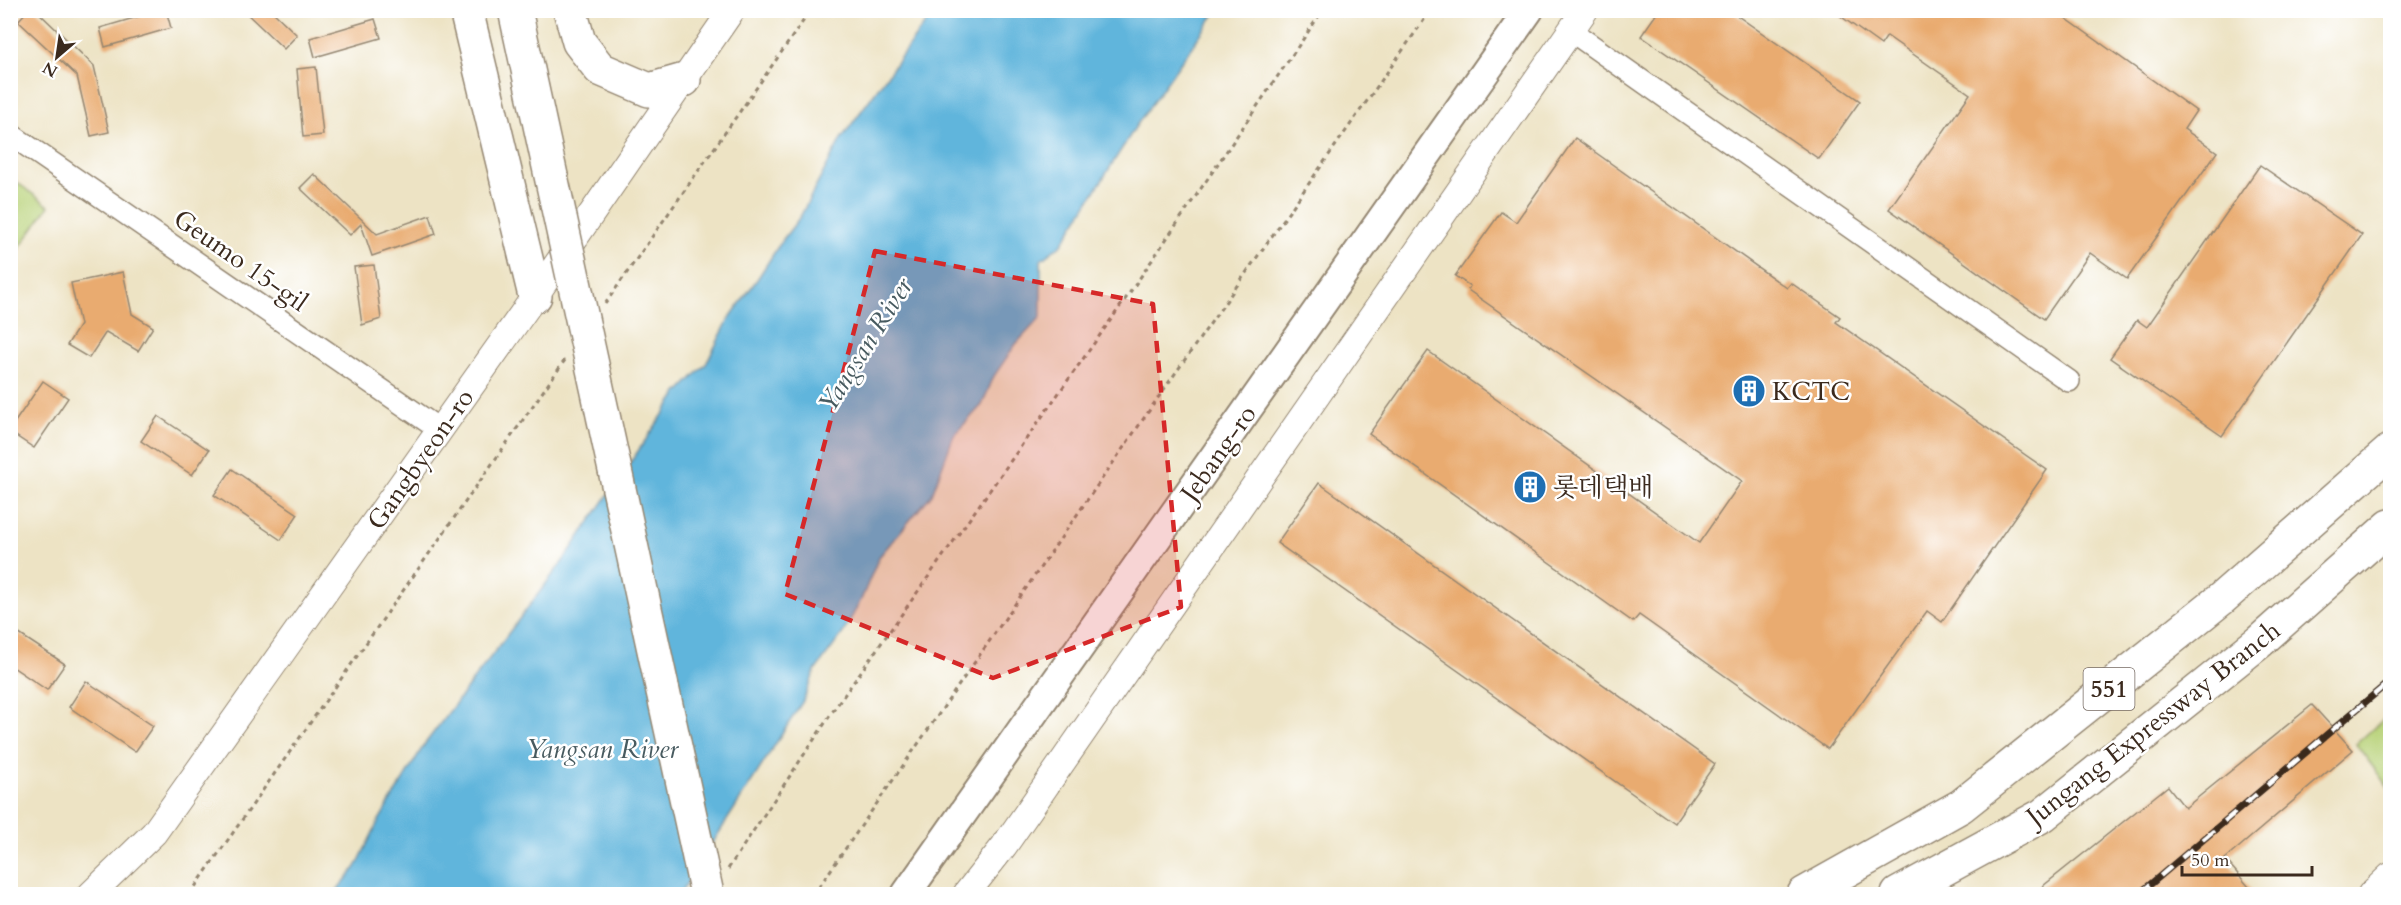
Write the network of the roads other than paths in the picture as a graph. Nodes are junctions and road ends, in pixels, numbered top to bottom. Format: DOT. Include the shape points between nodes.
graph roads {
  1 [pos="466,10"];
  2 [pos="514,10"];
  3 [pos="570,10"];
  4 [pos="732,10"];
  5 [pos="1529,10"];
  6 [pos="1578,21"];
  7 [pos="684,80"];
  8 [pos="10,134"];
  9 [pos="536,296"];
  10 [pos="2069,381"];
  11 [pos="440,430"];
  12 [pos="2391,451"];
  13 [pos="2391,526"];
  14 [pos="2391,876"];
  15 [pos="716,885"];
  16 [pos="91,894"];
  17 [pos="906,894"];
  18 [pos="966,894"];
  19 [pos="1804,894"];
  20 [pos="1898,894"];
  21 [pos="2371,894"];
  1 -- 9 [label="main road"];
  2 -- 15 [label="main road, bridge"];
  3 -- 7 [label="main road" via="579,42 600,69 649,90"];
  4 -- 7 [label="street, Gangbyeon-ro"];
  5 -- 17 [label="main road, Jebang-ro"];
  6 -- 10 [label="street"];
  6 -- 18 [label="street" via="1011,836"];
  7 -- 9 [label="street, Gangbyeon-ro"];
  8 -- 11 [label="street, Geumo 15-gil"];
  9 -- 11 [label="street, Gangbyeon-ro"];
  11 -- 16 [label="street, Gangbyeon-ro" via="154,833"];
  12 -- 19 [label="main road, Jungang Expressway Branch / 551" via="2222,599 1961,806"];
  13 -- 20 [label="main road, Jungang Expressway Branch / 551" via="2259,642 2043,815"];
  14 -- 21 [label="street"];
}
